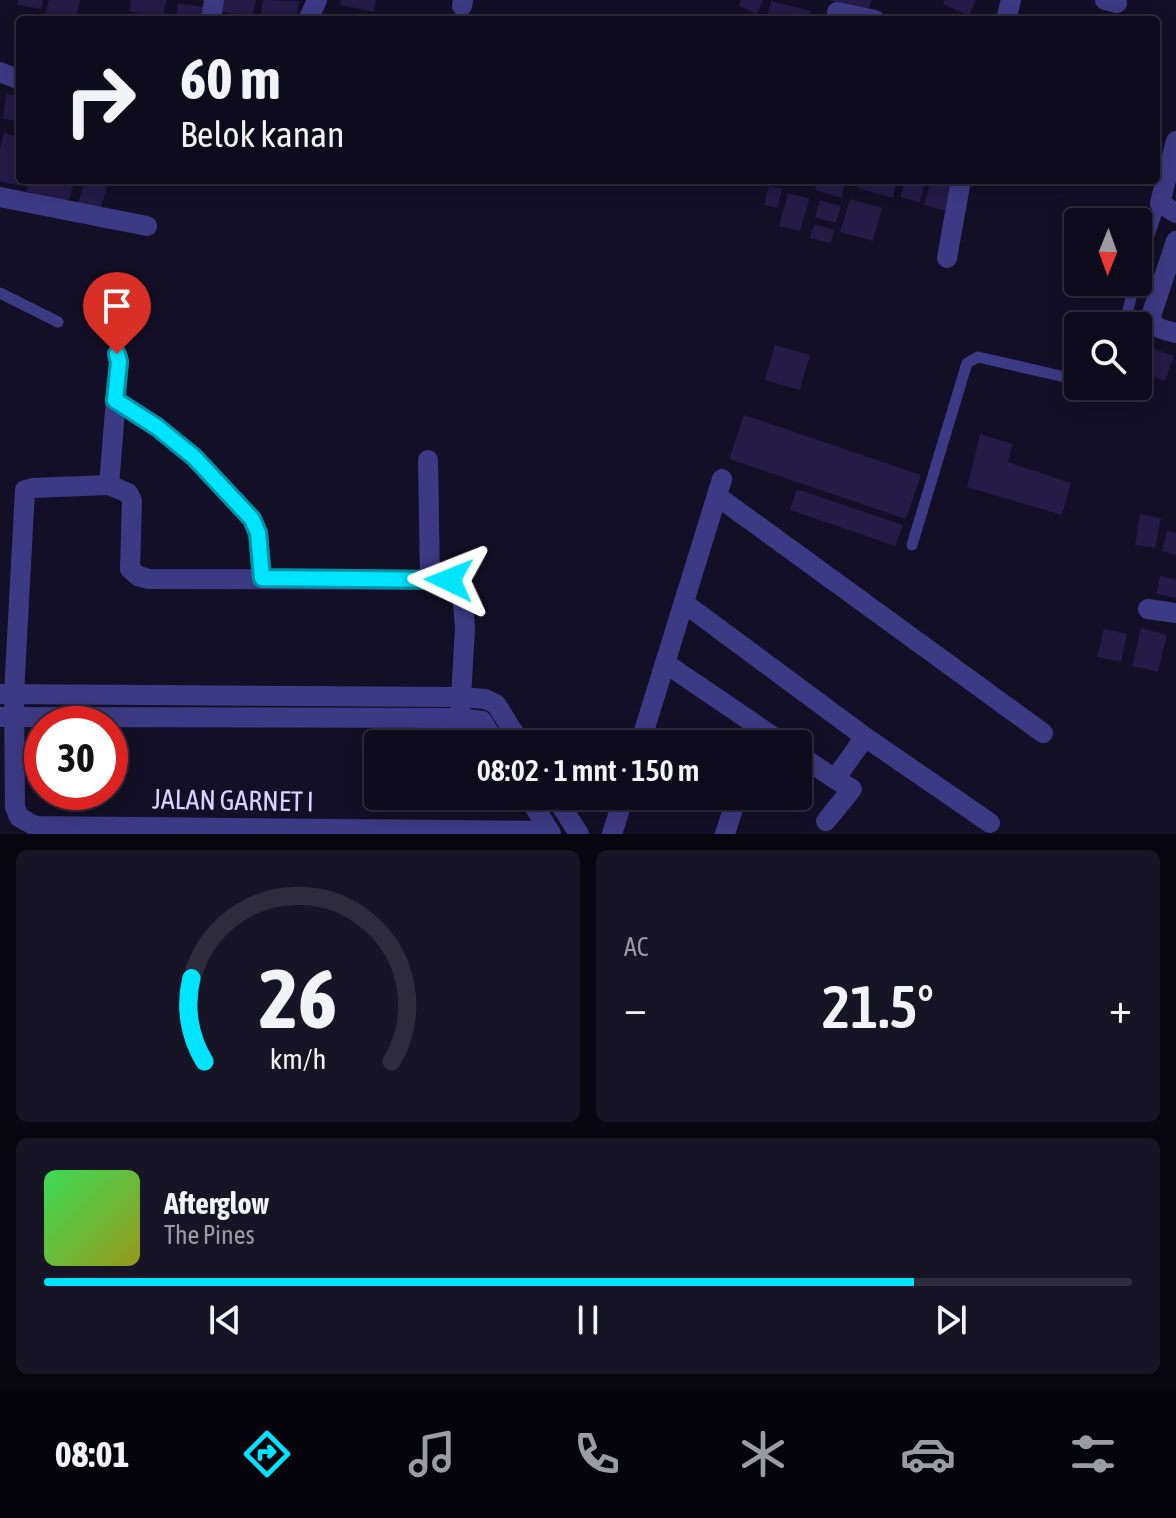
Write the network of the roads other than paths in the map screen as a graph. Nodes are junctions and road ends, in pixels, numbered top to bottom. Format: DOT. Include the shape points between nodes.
graph roads {
  1 [pos="837,12"];
  2 [pos="856,16"];
  3 [pos="1176,143"];
  4 [pos="959,184"];
  5 [pos="0,197"];
  6 [pos="1168,208"];
  7 [pos="147,226"];
  8 [pos="1152,240"];
  9 [pos="1176,241"];
  10 [pos="947,258"];
  11 [pos="0,293"];
  12 [pos="58,322"];
  13 [pos="1176,333"];
  14 [pos="117,354"];
  15 [pos="1064,377"];
  16 [pos="115,400"];
  17 [pos="428,460"];
  18 [pos="109,485"];
  19 [pos="912,545"];
  20 [pos="262,578"];
  21 [pos="430,579"];
  22 [pos="684,603"];
  23 [pos="1148,609"];
  24 [pos="1176,613"];
  25 [pos="665,663"];
  26 [pos="7,694"];
  27 [pos="259,695"];
  28 [pos="461,697"];
  29 [pos="7,717"];
  30 [pos="259,718"];
  31 [pos="460,718"];
  32 [pos="487,730"];
  33 [pos="512,730"];
  34 [pos="644,730"];
  35 [pos="750,730"];
  36 [pos="1043,733"];
  37 [pos="865,737"];
  38 [pos="812,763"];
  39 [pos="835,779"];
  40 [pos="536,810"];
  41 [pos="564,810"];
  42 [pos="620,810"];
  43 [pos="733,810"];
  44 [pos="826,821"];
  45 [pos="990,823"];
  46 [pos="550,833"];
  47 [pos="579,834"];
  48 [pos="612,834"];
  49 [pos="725,834"];
  1 -- 2 [label="street"];
  3 -- 6 [label="street"];
  4 -- 10 [label="street"];
  5 -- 7 [label="street"];
  6 -- 8 [label="lane"];
  9 -- 13 [label="street" via="1151,316 1156,327"];
  11 -- 12 [label="lane"];
  14 -- 16 [label="street"];
  15 -- 19 [label="lane" via="978,357 967,363"];
  16 -- 18 [label="street"];
  16 -- 20 [label="street" via="194,457 252,519"];
  17 -- 21 [label="street"];
  18 -- 20 [label="street" via="128,493 132,501 130,569 138,576"];
  18 -- 26 [label="street, JALAN GARNET I" via="25,490"];
  20 -- 21 [label="street"];
  21 -- 28 [label="street" via="449,580 462,590"];
  22 -- 25 [label="street"];
  22 -- 36 [label="street" via="719,488"];
  22 -- 37 [label="street"];
  23 -- 24 [label="street"];
  25 -- 34 [label="street"];
  25 -- 35 [label="street"];
  26 -- 27 [label="street"];
  26 -- 29 [label="street, JALAN GARNET I"];
  27 -- 28 [label="street"];
  27 -- 30 [label="street"];
  28 -- 31 [label="street"];
  28 -- 33 [label="street" via="496,704"];
  29 -- 30 [label="street"];
  29 -- 46 [label="street, JALAN GARNET I" via="15,807 19,817 35,826"];
  30 -- 31 [label="street"];
  31 -- 32 [label="street" via="482,721"];
  37 -- 39 [label="street"];
  37 -- 45 [label="street"];
  38 -- 39 [label="street"];
  39 -- 44 [label="street" via="852,789"];
  40 -- 46 [label="street"];
  41 -- 47 [label="street"];
  42 -- 48 [label="street"];
  43 -- 49 [label="street"];
}
